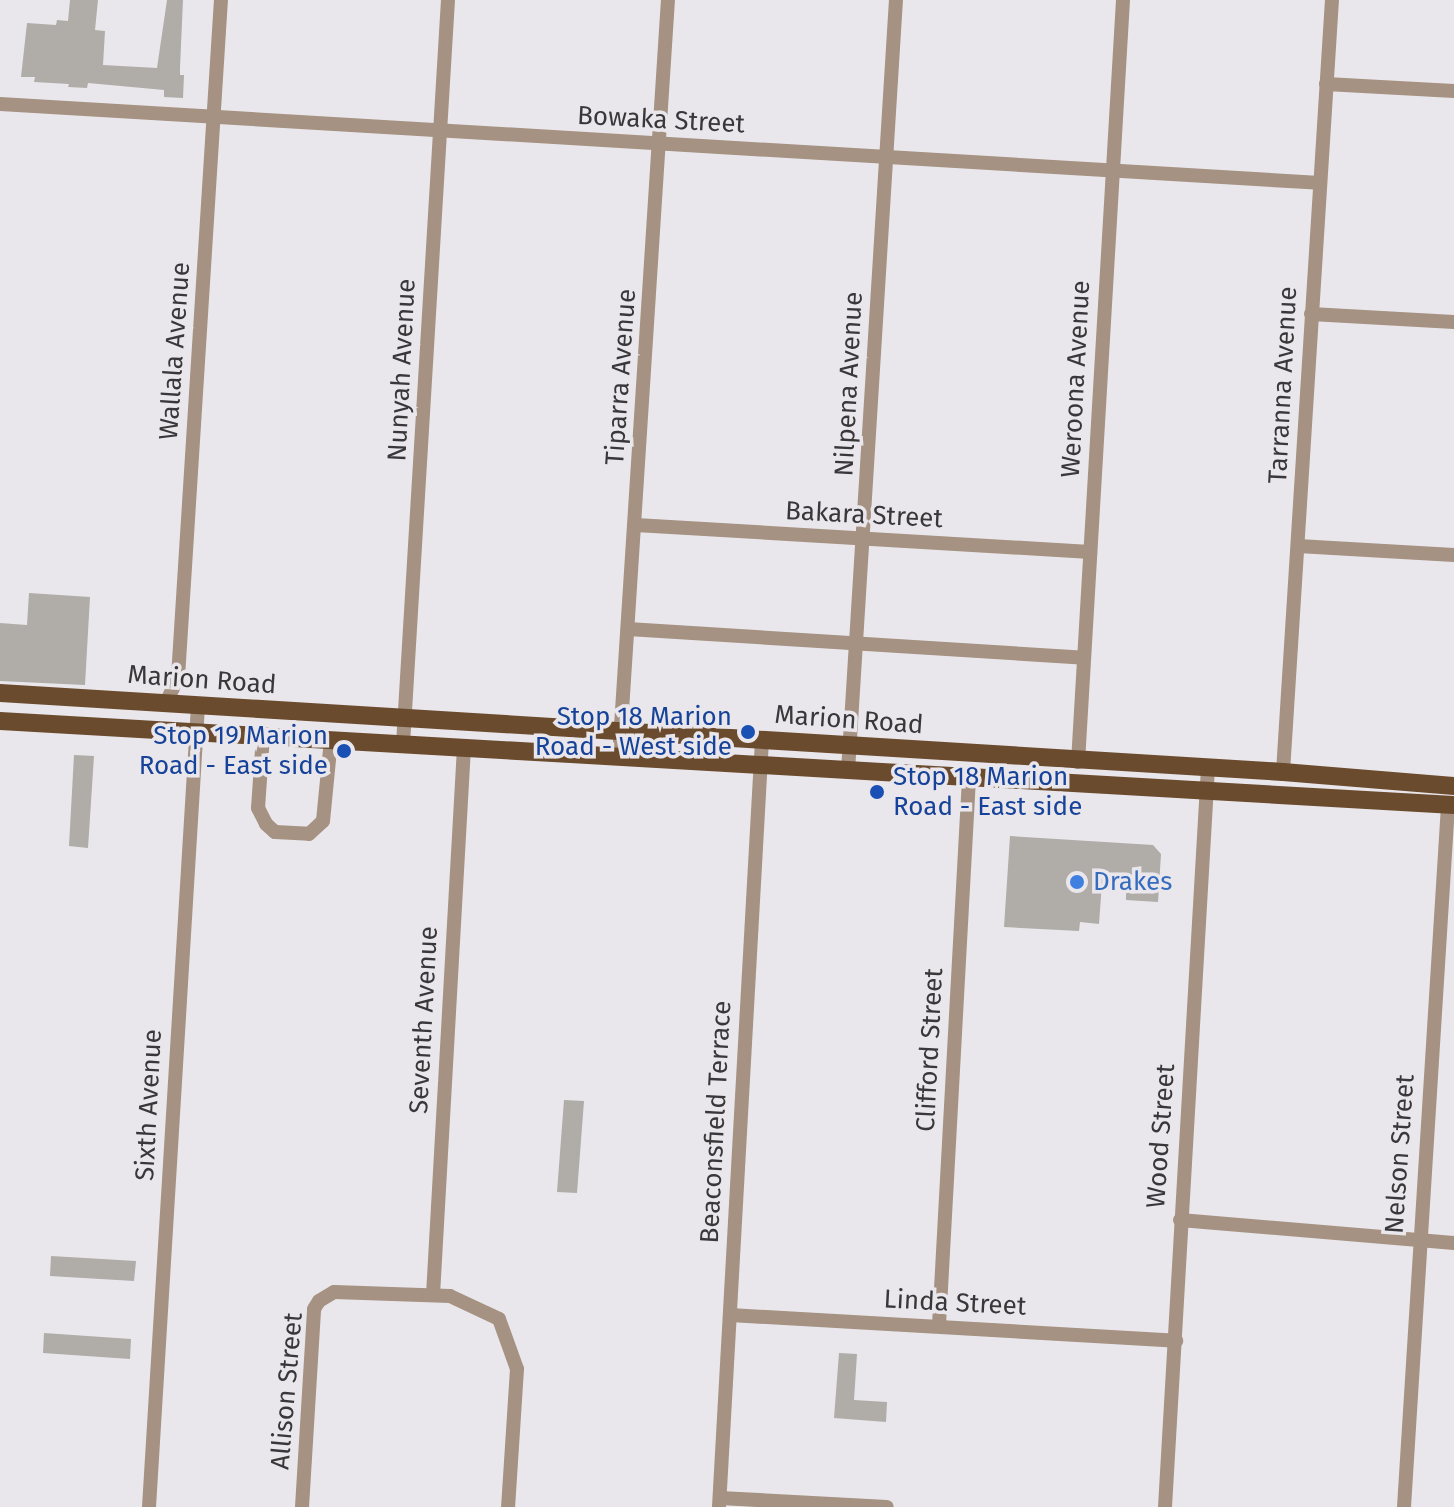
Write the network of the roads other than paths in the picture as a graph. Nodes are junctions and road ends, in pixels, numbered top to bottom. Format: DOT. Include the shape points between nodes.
graph roads {
  1 [pos="221,0"];
  2 [pos="448,0"];
  3 [pos="668,0"];
  4 [pos="896,0"];
  5 [pos="1123,0"];
  6 [pos="1332,0"];
  7 [pos="1326,84"];
  8 [pos="1454,91"];
  9 [pos="0,104"];
  10 [pos="214,117"];
  11 [pos="440,131"];
  12 [pos="659,144"];
  13 [pos="886,157"];
  14 [pos="1113,170"];
  15 [pos="1320,183"];
  16 [pos="1311,314"];
  17 [pos="1454,322"];
  18 [pos="636,525"];
  19 [pos="864,539"];
  20 [pos="1298,546"];
  21 [pos="1090,552"];
  22 [pos="1454,555"];
  23 [pos="628,629"];
  24 [pos="856,644"];
  25 [pos="1084,658"];
  26 [pos="0,693"];
  27 [pos="166,703"];
  28 [pos="198,705"];
  29 [pos="405,719"];
  30 [pos="0,721"];
  31 [pos="196,731"];
  32 [pos="621,732"];
  33 [pos="263,735"];
  34 [pos="331,739"];
  35 [pos="762,740"];
  36 [pos="403,744"];
  37 [pos="849,745"];
  38 [pos="464,747"];
  39 [pos="995,756"];
  40 [pos="619,757"];
  41 [pos="1078,762"];
  42 [pos="760,766"];
  43 [pos="1208,768"];
  44 [pos="848,771"];
  45 [pos="1283,772"];
  46 [pos="969,778"];
  47 [pos="1454,786"];
  48 [pos="1207,791"];
  49 [pos="1451,805"];
  50 [pos="1180,1220"];
  51 [pos="1418,1241"];
  52 [pos="1454,1243"];
  53 [pos="433,1295"];
  54 [pos="730,1315"];
  55 [pos="939,1325"];
  56 [pos="1176,1341"];
  57 [pos="719,1502"];
  58 [pos="149,1507"];
  59 [pos="302,1507"];
  60 [pos="508,1507"];
  61 [pos="887,1507"];
  62 [pos="1165,1507"];
  63 [pos="1404,1507"];
  1 -- 10 [label="street, Wallala Avenue"];
  2 -- 11 [label="street, Nunyah Avenue"];
  3 -- 12 [label="street, Tiparra Avenue"];
  4 -- 13 [label="street, Nilpena Avenue"];
  5 -- 14 [label="street, Weroona Avenue"];
  6 -- 7 [label="street, Tarranna Avenue"];
  7 -- 8 [label="street"];
  7 -- 15 [label="street, Tarranna Avenue"];
  9 -- 10 [label="street, Bowaka Street"];
  10 -- 11 [label="street, Bowaka Street"];
  10 -- 27 [label="street, Wallala Avenue" via="178,677"];
  11 -- 12 [label="street, Bowaka Street"];
  11 -- 29 [label="street, Nunyah Avenue"];
  12 -- 13 [label="street, Bowaka Street"];
  12 -- 18 [label="street, Tiparra Avenue"];
  13 -- 14 [label="street, Bowaka Street"];
  13 -- 19 [label="street, Nilpena Avenue"];
  14 -- 15 [label="street, Bowaka Street"];
  14 -- 21 [label="street, Weroona Avenue"];
  15 -- 16 [label="street, Tarranna Avenue"];
  16 -- 17 [label="street"];
  16 -- 20 [label="street, Tarranna Avenue"];
  18 -- 19 [label="street, Bakara Street"];
  18 -- 23 [label="street, Tiparra Avenue"];
  19 -- 21 [label="street, Bakara Street"];
  19 -- 24 [label="street, Nilpena Avenue"];
  20 -- 22 [label="street"];
  20 -- 45 [label="street, Tarranna Avenue"];
  21 -- 25 [label="street, Weroona Avenue"];
  23 -- 24 [label="street"];
  23 -- 32 [label="street, Tiparra Avenue"];
  24 -- 25 [label="street"];
  24 -- 37 [label="street, Nilpena Avenue"];
  25 -- 41 [label="street, Weroona Avenue"];
  26 -- 27 [label="main road, Marion Road"];
  27 -- 28 [label="main road, Marion Road"];
  28 -- 29 [label="main road, Marion Road"];
  28 -- 31 [label="street, Sixth Avenue"];
  29 -- 32 [label="main road, Marion Road"];
  29 -- 36 [label="street, Nunyah Avenue"];
  30 -- 31 [label="main road, Marion Road"];
  31 -- 33 [label="main road, Marion Road"];
  31 -- 58 [label="street, Sixth Avenue"];
  32 -- 35 [label="main road, Marion Road"];
  32 -- 40 [label="street, Tiparra Avenue"];
  33 -- 34 [label="main road, Marion Road"];
  33 -- 34 [label="street" via="258,808 275,832 309,834 323,821"];
  34 -- 36 [label="main road, Marion Road"];
  35 -- 37 [label="main road, Marion Road"];
  35 -- 42 [label="street, Beaconsfield Terrace"];
  36 -- 38 [label="main road, Marion Road"];
  37 -- 39 [label="main road, Marion Road"];
  37 -- 44 [label="street, Nilpena Avenue"];
  38 -- 40 [label="main road, Marion Road"];
  38 -- 53 [label="street, Seventh Avenue"];
  39 -- 41 [label="main road, Marion Road"];
  39 -- 46 [label="main road"];
  40 -- 42 [label="main road, Marion Road"];
  41 -- 43 [label="main road, Marion Road"];
  42 -- 44 [label="main road, Marion Road"];
  42 -- 54 [label="street, Beaconsfield Terrace"];
  43 -- 45 [label="main road, Marion Road"];
  43 -- 48 [label="street, Wood Street"];
  44 -- 46 [label="main road, Marion Road"];
  45 -- 47 [label="main road, Marion Road"];
  46 -- 48 [label="main road, Marion Road"];
  46 -- 55 [label="street, Clifford Street"];
  48 -- 49 [label="main road, Marion Road"];
  48 -- 50 [label="street, Wood Street"];
  49 -- 51 [label="street, Nelson Street"];
  50 -- 51 [label="street"];
  50 -- 56 [label="street, Wood Street"];
  51 -- 52 [label="street"];
  51 -- 63 [label="street, Nelson Street"];
  53 -- 59 [label="street, Allison Street" via="334,1292 319,1301 313,1320"];
  53 -- 60 [label="street" via="459,1298 499,1319 504,1327 517,1369"];
  54 -- 55 [label="street, Linda Street"];
  54 -- 57 [label="street, Beaconsfield Terrace"];
  55 -- 56 [label="street, Linda Street"];
  56 -- 62 [label="street, Wood Street"];
  57 -- 61 [label="street"];
}
